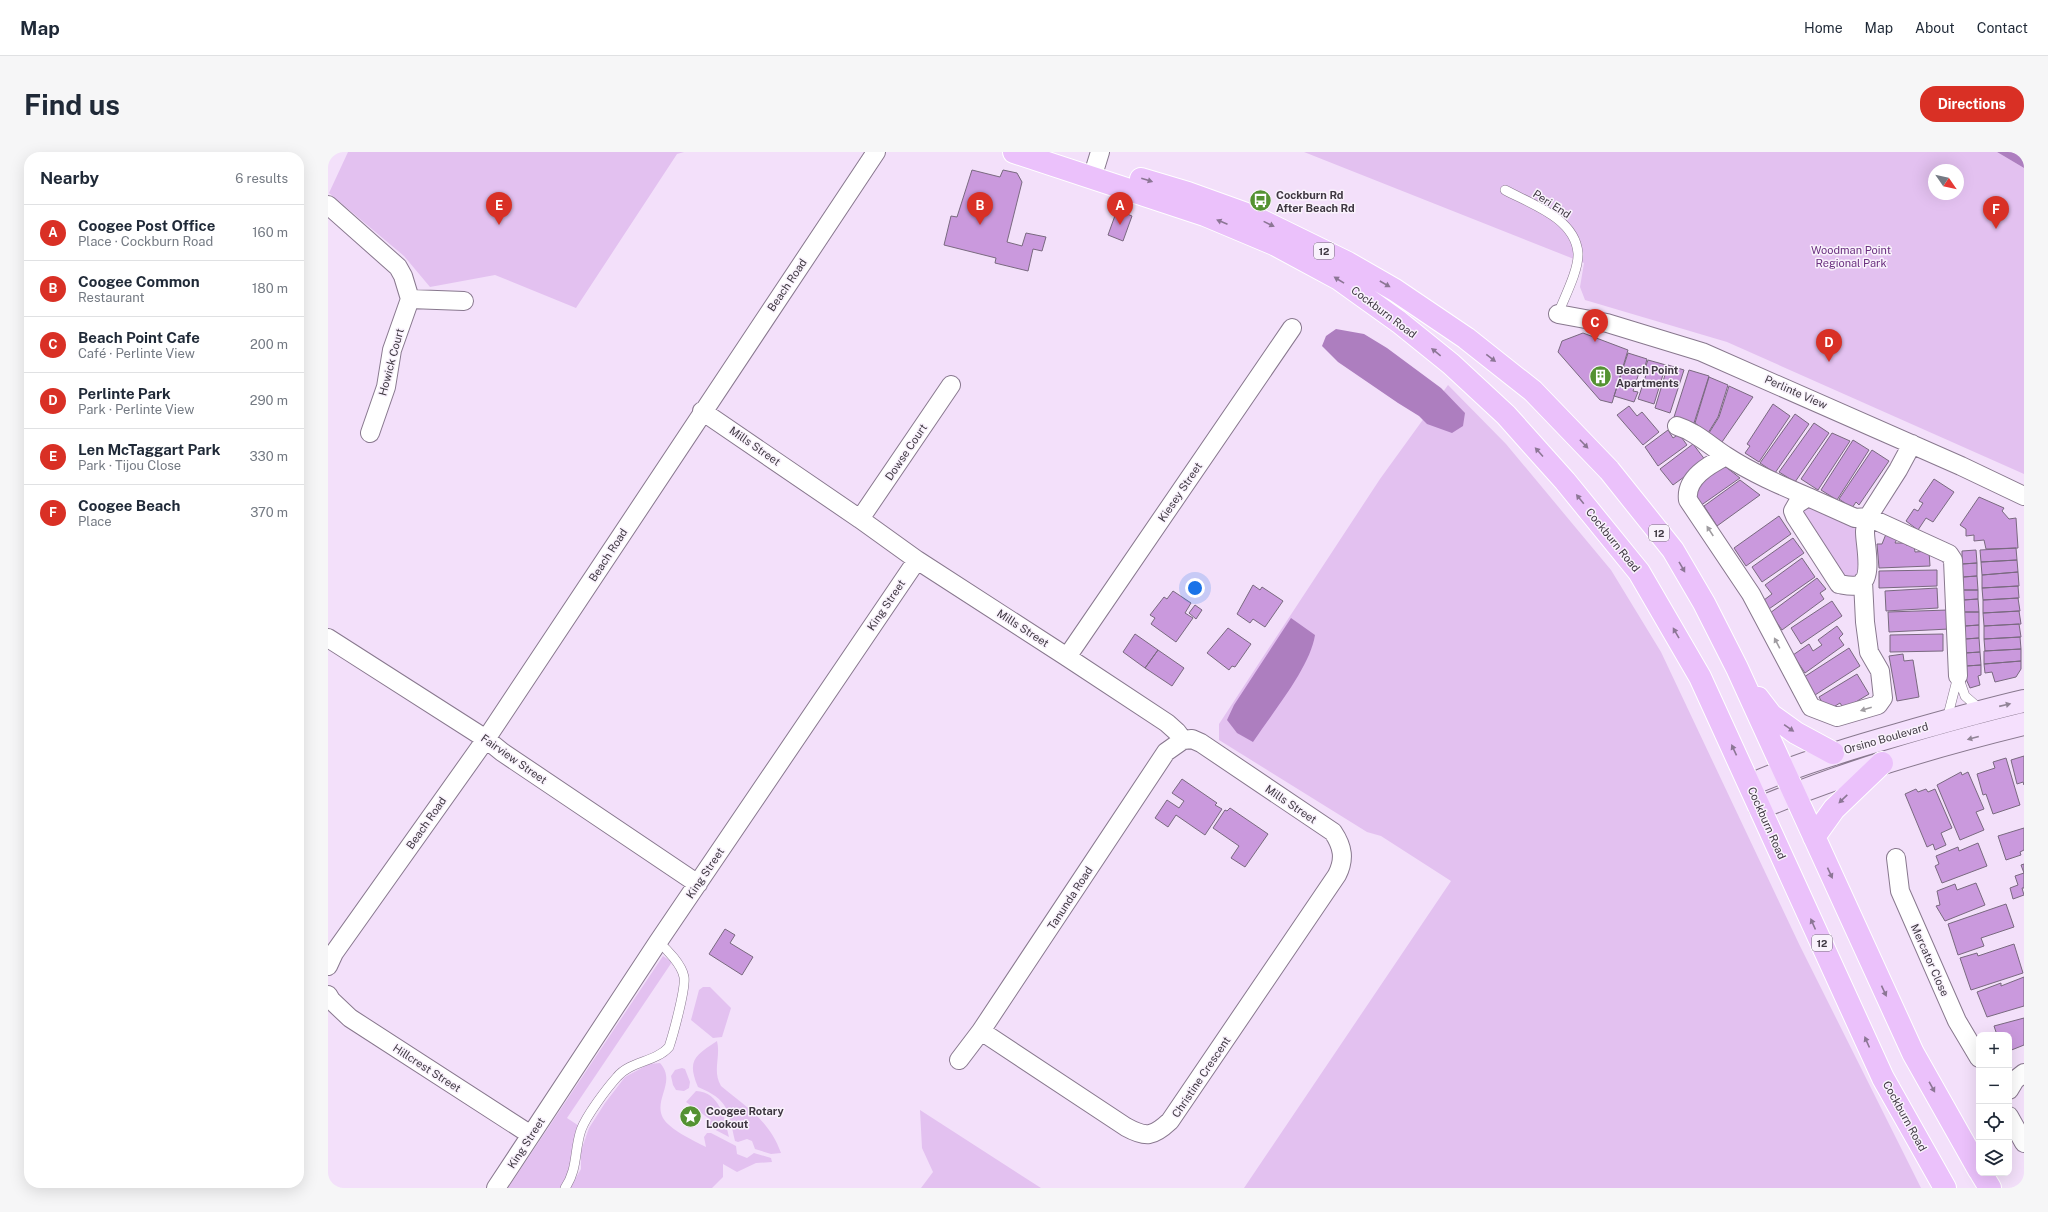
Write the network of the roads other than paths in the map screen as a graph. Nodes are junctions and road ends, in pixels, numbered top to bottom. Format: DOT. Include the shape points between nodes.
graph roads {
  1 [pos="876,152"];
  2 [pos="1014,152"];
  3 [pos="1056,152"];
  4 [pos="1095,165"];
  5 [pos="1505,190"];
  6 [pos="328,205"];
  7 [pos="410,299"];
  8 [pos="464,301"];
  9 [pos="1558,314"];
  10 [pos="1292,328"];
  11 [pos="951,385"];
  12 [pos="702,411"];
  13 [pos="1677,426"];
  14 [pos="370,433"];
  15 [pos="1912,444"];
  16 [pos="1726,456"];
  17 [pos="1766,479"];
  18 [pos="2024,496"];
  19 [pos="1808,497"];
  20 [pos="1793,511"];
  21 [pos="1868,517"];
  22 [pos="860,519"];
  23 [pos="917,560"];
  24 [pos="1863,581"];
  25 [pos="1840,584"];
  26 [pos="1865,622"];
  27 [pos="328,638"];
  28 [pos="1068,656"];
  29 [pos="1737,668"];
  30 [pos="1958,676"];
  31 [pos="2024,701"];
  32 [pos="1982,710"];
  33 [pos="1947,720"];
  34 [pos="2024,724"];
  35 [pos="486,739"];
  36 [pos="1183,740"];
  37 [pos="1832,754"];
  38 [pos="1882,763"];
  39 [pos="1783,770"];
  40 [pos="1750,785"];
  41 [pos="1794,794"];
  42 [pos="1760,808"];
  43 [pos="1814,837"];
  44 [pos="1340,842"];
  45 [pos="1896,858"];
  46 [pos="698,884"];
  47 [pos="658,942"];
  48 [pos="331,960"];
  49 [pos="328,995"];
  50 [pos="981,1031"];
  51 [pos="1976,1053"];
  52 [pos="959,1060"];
  53 [pos="2024,1072"];
  54 [pos="2012,1084"];
  55 [pos="2012,1121"];
  56 [pos="531,1135"];
  57 [pos="2024,1143"];
  58 [pos="1976,1165"];
  59 [pos="1983,1176"];
  60 [pos="496,1188"];
  61 [pos="565,1188"];
  62 [pos="1944,1188"];
  63 [pos="1990,1188"];
  1 -- 12 [label="street, Beach Road"];
  2 -- 4 [label="main road, Cockburn Road / 12"];
  3 -- 4 [label="main road, Cockburn Road / 12"];
  4 -- 29 [label="main road, Cockburn Road / 12, one-way" via="1188,193 1252,216 1348,263 1395,290 1487,354 1532,391 1609,470 1673,550"];
  40 -- 4 [label="main road, Cockburn Road / 12, one-way" via="1700,677 1639,572 1569,486 1506,415 1462,374 1399,322 1338,279 1274,244"];
  5 -- 9 [label="lane, Peri End" via="1566,225 1576,244 1578,254 1574,275"];
  6 -- 7 [label="street" via="398,267 404,276"];
  7 -- 8 [label="street"];
  7 -- 14 [label="street, Howick Court" via="392,350 386,387"];
  9 -- 15 [label="street, Perlinte View" via="1607,323 1702,352"];
  10 -- 28 [label="street, Kiesey Street"];
  11 -- 22 [label="street, Dowse Court"];
  12 -- 22 [label="street, Mills Street"];
  12 -- 35 [label="street, Beach Road"];
  13 -- 16 [label="street" via="1691,431"];
  15 -- 18 [label="street, Perlinte View"];
  15 -- 21 [label="street"];
  16 -- 17 [label="street"];
  26 -- 16 [label="street, one-way" via="1869,652 1880,671 1883,698 1878,705 1837,717 1812,706 1751,594 1688,500 1689,484 1695,477"];
  17 -- 19 [label="street"];
  17 -- 20 [label="street"];
  19 -- 20 [label="street" via="1797,504"];
  19 -- 21 [label="street" via="1855,518"];
  20 -- 25 [label="street"];
  21 -- 24 [label="street" via="1865,530 1868,570"];
  21 -- 30 [label="street" via="1949,554 1953,560"];
  22 -- 23 [label="street, Mills Street"];
  23 -- 28 [label="street, Mills Street"];
  23 -- 46 [label="street, King Street"];
  24 -- 25 [label="street" via="1852,586"];
  24 -- 26 [label="street"];
  25 -- 26 [label="street"];
  27 -- 35 [label="street, Fairview Street"];
  28 -- 36 [label="street, Mills Street" via="1167,723"];
  29 -- 37 [label="main road, one-way" via="1771,715"];
  29 -- 39 [label="main road, Cockburn Road / 12"];
  30 -- 32 [label="lane" via="1965,696"];
  30 -- 33 [label="lane"];
  32 -- 31 [label="main road, Orsino Boulevard, one-way"];
  32 -- 33 [label="main road, Orsino Boulevard"];
  33 -- 37 [label="main road, Orsino Boulevard"];
  34 -- 38 [label="main road, Orsino Boulevard, one-way"];
  35 -- 46 [label="street, Fairview Street"];
  35 -- 48 [label="street, Beach Road"];
  36 -- 44 [label="street, Mills Street" via="1192,739 1201,743 1333,832"];
  36 -- 50 [label="street, Tanunda Road" via="1166,752"];
  37 -- 39 [label="main road, Orsino Boulevard"];
  38 -- 41 [label="main road, Orsino Boulevard"];
  38 -- 43 [label="main road, one-way" via="1834,809"];
  39 -- 40 [label="main road, Orsino Boulevard"];
  39 -- 41 [label="main road, Cockburn Road / 12"];
  40 -- 42 [label="main road, Cockburn Road / 12"];
  41 -- 42 [label="main road, Orsino Boulevard"];
  41 -- 43 [label="main road, Cockburn Road / 12"];
  62 -- 42 [label="main road, Cockburn Road / 12, one-way" via="1883,1078"];
  43 -- 58 [label="main road, Cockburn Road / 12, one-way" via="1913,1053"];
  44 -- 50 [label="street, Christine Crescent" via="1343,863 1337,875 1170,1122 1161,1130 1149,1135 1137,1133 1126,1127"];
  45 -- 51 [label="street, Mercator Close" via="1900,891 1957,1021"];
  46 -- 47 [label="street, King Street"];
  47 -- 56 [label="street, King Street"];
  47 -- 61 [label="lane" via="669,951 684,977 669,1047 663,1054 640,1061 618,1075 582,1128 572,1178"];
  49 -- 56 [label="street, Hillcrest Street" via="350,1018"];
  50 -- 52 [label="street, Tanunda Road"];
  53 -- 54 [label="street"];
  55 -- 57 [label="street"];
  56 -- 60 [label="street, King Street"];
  59 -- 63 [label="main road"];
}
